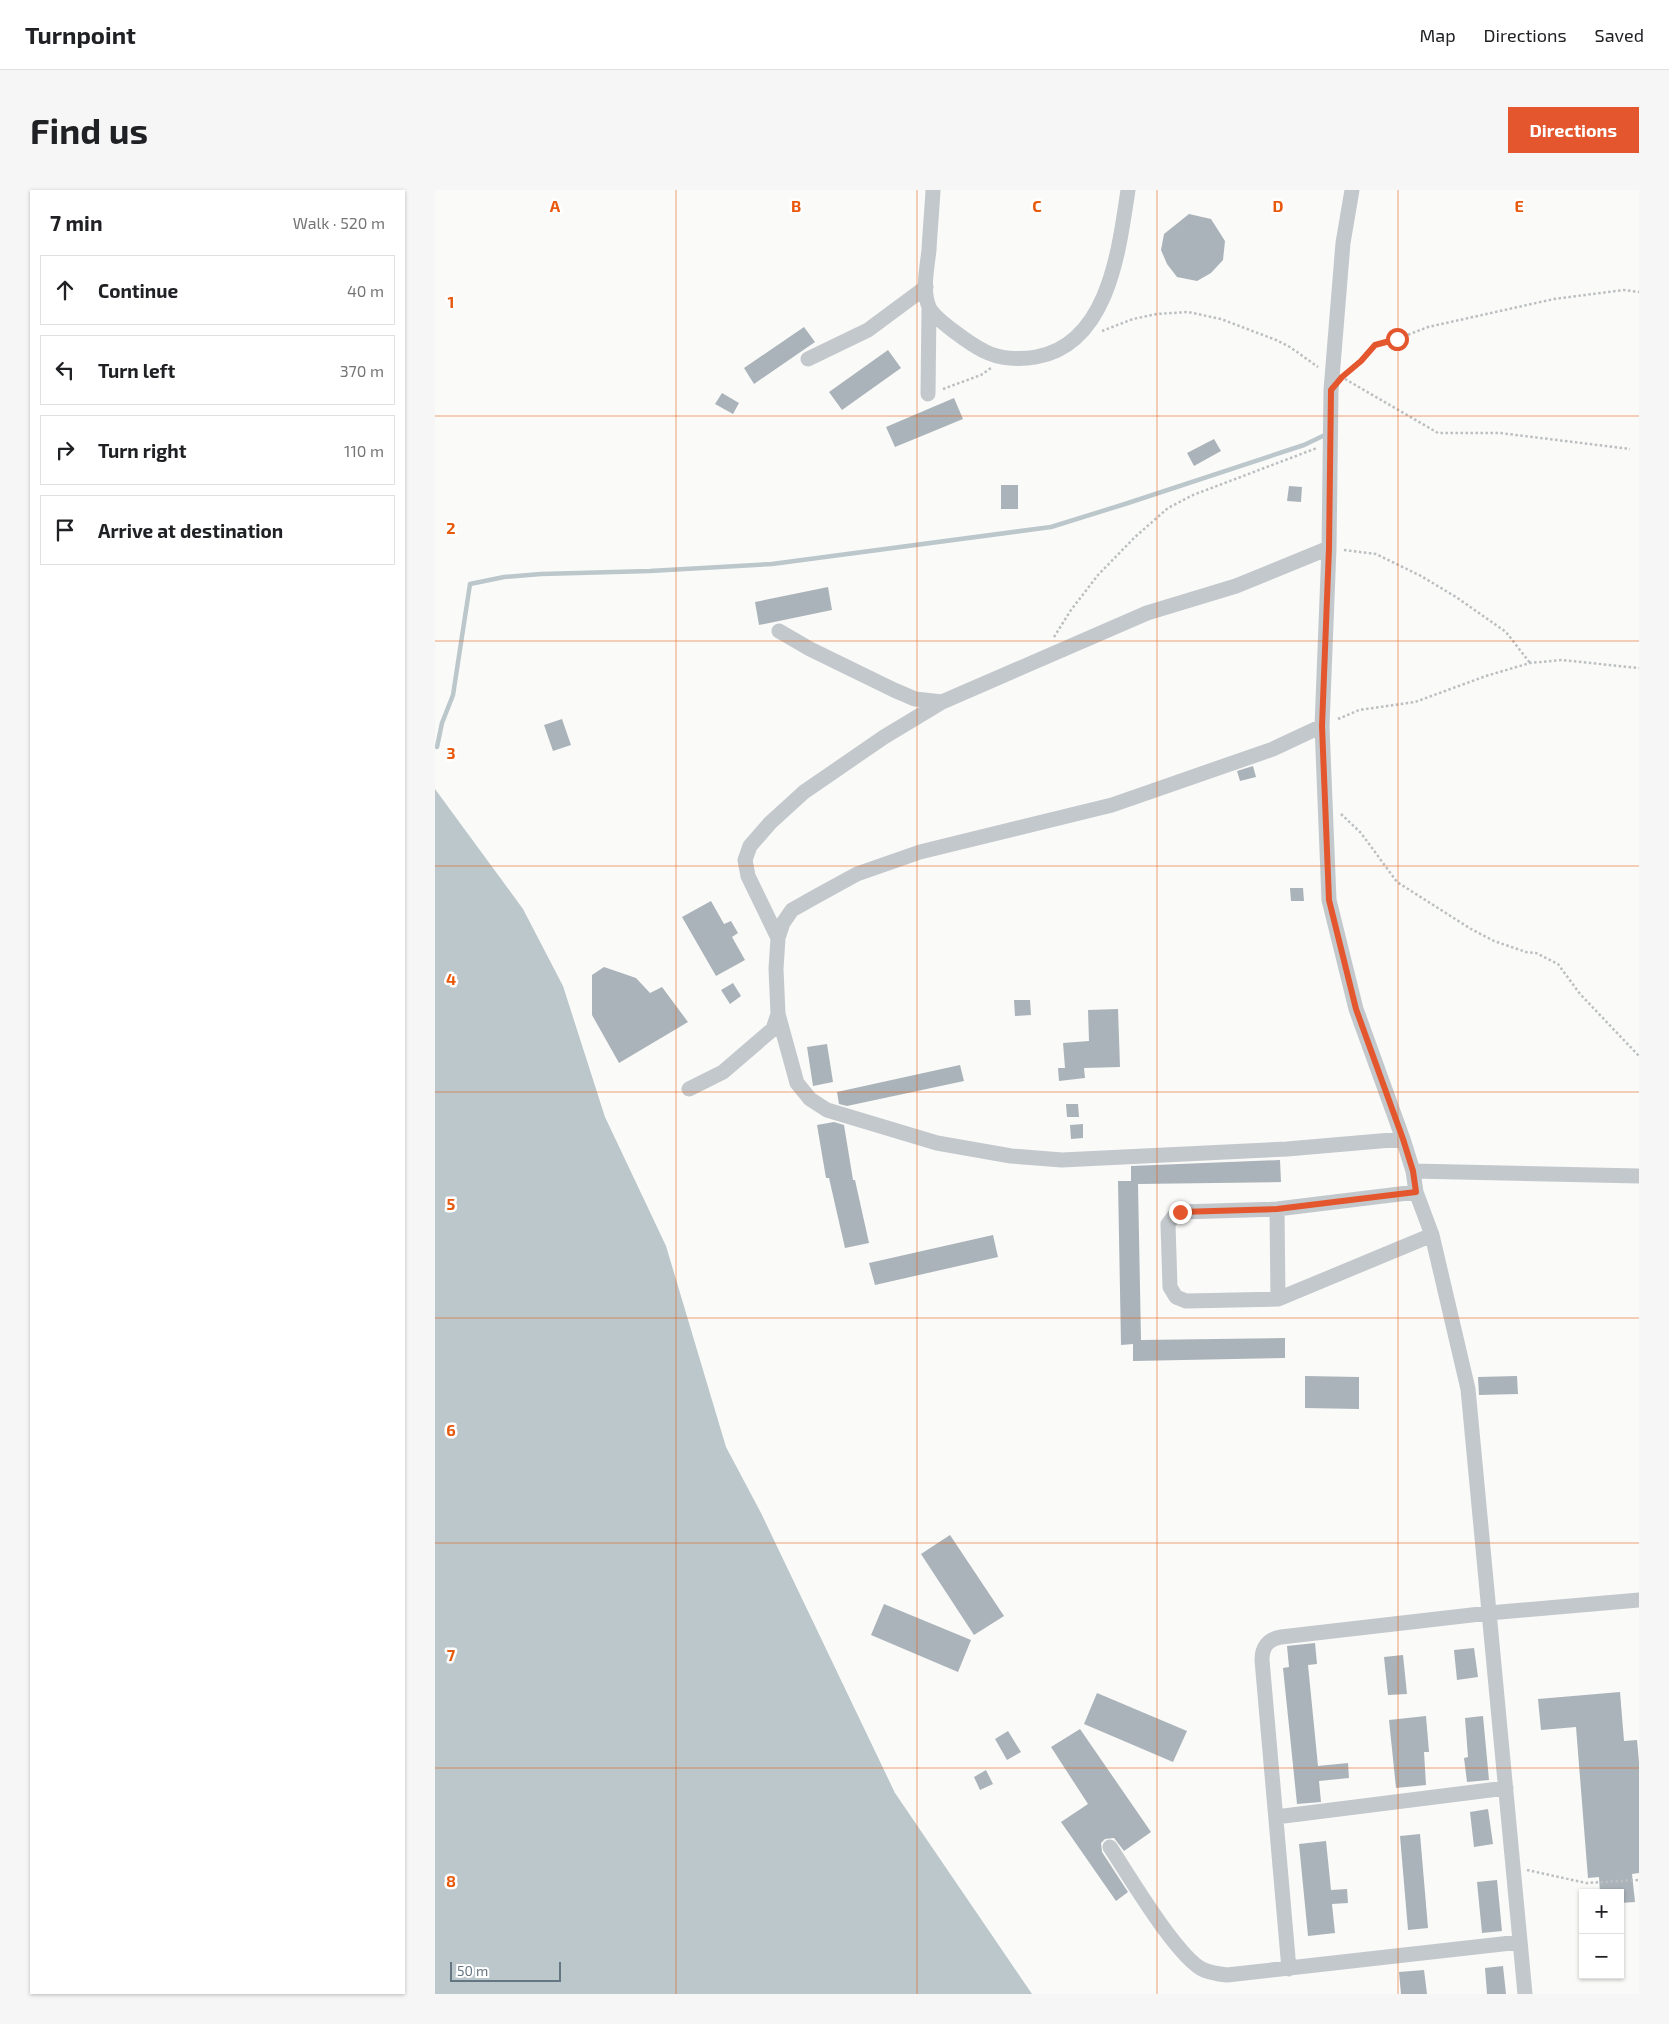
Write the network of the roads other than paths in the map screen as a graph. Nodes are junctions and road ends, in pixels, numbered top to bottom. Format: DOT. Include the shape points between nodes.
graph roads {
  1 [pos="933,190"];
  2 [pos="1128,190"];
  3 [pos="1352,190"];
  4 [pos="925,287"];
  5 [pos="929,308"];
  6 [pos="808,359"];
  7 [pos="929,394"];
  8 [pos="1329,548"];
  9 [pos="779,631"];
  10 [pos="942,702"];
  11 [pos="1322,726"];
  12 [pos="778,938"];
  13 [pos="778,1014"];
  14 [pos="689,1089"];
  15 [pos="1403,1139"];
  16 [pos="1413,1171"];
  17 [pos="1639,1176"];
  18 [pos="1416,1192"];
  19 [pos="1277,1209"];
  20 [pos="1432,1235"];
  21 [pos="1278,1299"];
  22 [pos="1639,1600"];
  23 [pos="1489,1614"];
  24 [pos="1505,1788"];
  25 [pos="1276,1817"];
  26 [pos="1110,1847"];
  27 [pos="1520,1942"];
  28 [pos="1289,1969"];
  29 [pos="1525,1994"];
  1 -- 4 [label="street"];
  2 -- 5 [label="street" via="1117,256 1103,297 1089,324 1058,350 1027,358 987,353 955,332"];
  3 -- 8 [label="street" via="1343,243 1333,375"];
  4 -- 5 [label="street"];
  4 -- 6 [label="street" via="868,330"];
  5 -- 7 [label="street"];
  8 -- 10 [label="street" via="1236,586 1147,613"];
  8 -- 11 [label="street"];
  9 -- 10 [label="street" via="894,690 915,699"];
  10 -- 12 [label="street" via="804,792 750,846 745,860 748,876"];
  11 -- 12 [label="street" via="1273,749 1112,805 920,852 857,874 793,910 783,923"];
  11 -- 15 [label="street" via="1329,900 1356,1009"];
  12 -- 13 [label="street"];
  13 -- 14 [label="street" via="773,1030 766,1037 723,1072"];
  13 -- 15 [label="street" via="797,1083 810,1099 827,1110 937,1143 1011,1156 1062,1160 1287,1149"];
  15 -- 16 [label="street"];
  16 -- 17 [label="street"];
  16 -- 18 [label="street"];
  18 -- 19 [label="street"];
  18 -- 20 [label="street"];
  19 -- 21 [label="street"];
  19 -- 21 [label="street" via="1180,1212 1168,1224 1168,1233 1170,1287 1175,1297 1186,1301"];
  20 -- 21 [label="street"];
  20 -- 23 [label="street" via="1468,1389"];
  22 -- 23 [label="street"];
  23 -- 24 [label="street"];
  23 -- 25 [label="street" via="1275,1638 1266,1644 1262,1660"];
  24 -- 25 [label="street"];
  24 -- 27 [label="street"];
  25 -- 28 [label="street"];
  26 -- 28 [label="street" via="1165,1930 1186,1957 1203,1970 1227,1975"];
  27 -- 28 [label="street"];
  27 -- 29 [label="street"];
}
